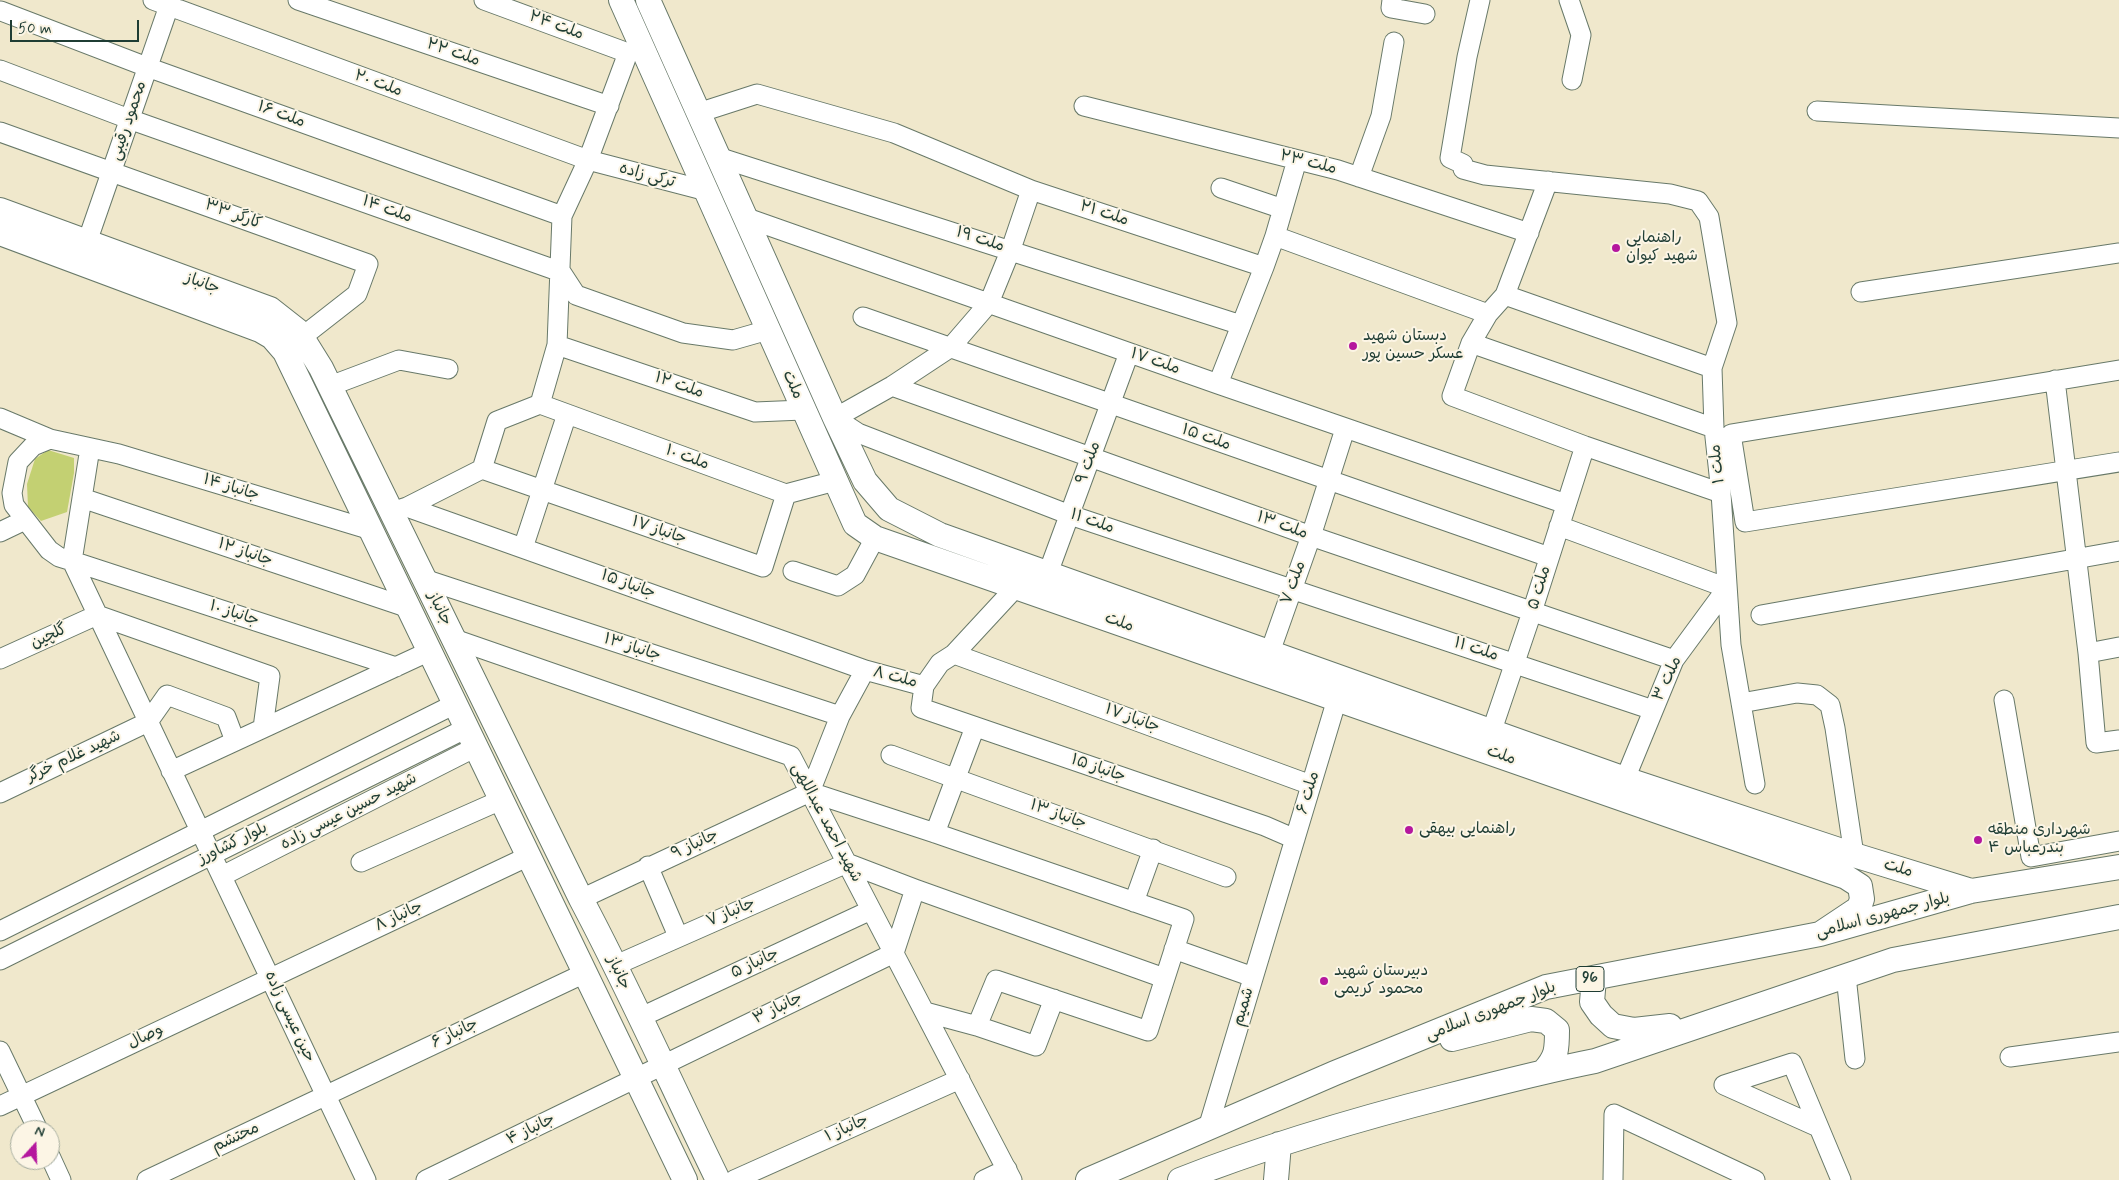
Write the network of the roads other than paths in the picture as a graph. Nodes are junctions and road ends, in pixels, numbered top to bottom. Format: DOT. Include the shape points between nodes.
graph roads {
  1 [pos="298,0"];
  2 [pos="484,0"];
  3 [pos="621,0"];
  4 [pos="648,0"];
  5 [pos="1392,0"];
  6 [pos="1480,0"];
  7 [pos="1570,0"];
  8 [pos="164,2"];
  9 [pos="2,8"];
  10 [pos="1425,14"];
  11 [pos="665,39"];
  12 [pos="1394,42"];
  13 [pos="636,51"];
  14 [pos="147,67"];
  15 [pos="0,70"];
  16 [pos="1572,80"];
  17 [pos="609,106"];
  18 [pos="1084,106"];
  19 [pos="1817,111"];
  20 [pos="698,113"];
  21 [pos="129,118"];
  22 [pos="2119,128"];
  23 [pos="0,132"];
  24 [pos="718,157"];
  25 [pos="588,160"];
  26 [pos="1297,160"];
  27 [pos="111,172"];
  28 [pos="1359,177"];
  29 [pos="1548,182"];
  30 [pos="1221,188"];
  31 [pos="1031,190"];
  32 [pos="706,191"];
  33 [pos="1283,209"];
  34 [pos="0,210"];
  35 [pos="562,216"];
  36 [pos="744,217"];
  37 [pos="0,233"];
  38 [pos="1529,233"];
  39 [pos="1275,236"];
  40 [pos="1011,249"];
  41 [pos="96,253"];
  42 [pos="2119,253"];
  43 [pos="1264,267"];
  44 [pos="562,272"];
  45 [pos="1861,292"];
  46 [pos="1505,295"];
  47 [pos="989,303"];
  48 [pos="1488,314"];
  49 [pos="863,317"];
  50 [pos="1241,325"];
  51 [pos="768,330"];
  52 [pos="302,337"];
  53 [pos="1470,343"];
  54 [pos="557,345"];
  55 [pos="951,347"];
  56 [pos="1129,353"];
  57 [pos="1712,368"];
  58 [pos="448,369"];
  59 [pos="2119,370"];
  60 [pos="326,377"];
  61 [pos="300,379"];
  62 [pos="2055,380"];
  63 [pos="1218,384"];
  64 [pos="892,386"];
  65 [pos="540,404"];
  66 [pos="1110,405"];
  67 [pos="567,414"];
  68 [pos="0,418"];
  69 [pos="835,418"];
  70 [pos="807,419"];
  71 [pos="1714,428"];
  72 [pos="1345,429"];
  73 [pos="50,439"];
  74 [pos="1586,446"];
  75 [pos="90,448"];
  76 [pos="1091,458"];
  77 [pos="2119,462"];
  78 [pos="8,466"];
  79 [pos="482,469"];
  80 [pos="2066,470"];
  81 [pos="1329,481"];
  82 [pos="835,482"];
  83 [pos="542,490"];
  84 [pos="1721,493"];
  85 [pos="786,494"];
  86 [pos="82,498"];
  87 [pos="1566,504"];
  88 [pos="399,510"];
  89 [pos="1070,515"];
  90 [pos="25,520"];
  91 [pos="1560,526"];
  92 [pos="371,530"];
  93 [pos="0,532"];
  94 [pos="1311,536"];
  95 [pos="875,538"];
  96 [pos="523,548"];
  97 [pos="2119,551"];
  98 [pos="1550,557"];
  99 [pos="2076,558"];
  100 [pos="72,561"];
  101 [pos="793,571"];
  102 [pos="1048,574"];
  103 [pos="424,579"];
  104 [pos="1016,587"];
  105 [pos="1727,588"];
  106 [pos="1291,589"];
  107 [pos="409,608"];
  108 [pos="1532,612"];
  109 [pos="97,615"];
  110 [pos="1761,615"];
  111 [pos="454,639"];
  112 [pos="2119,647"];
  113 [pos="430,651"];
  114 [pos="1270,652"];
  115 [pos="2088,653"];
  116 [pos="954,654"];
  117 [pos="0,659"];
  118 [pos="1674,660"];
  119 [pos="1515,663"];
  120 [pos="396,667"];
  121 [pos="865,670"];
  122 [pos="924,686"];
  123 [pos="479,690"];
  124 [pos="1337,699"];
  125 [pos="2004,700"];
  126 [pos="1741,703"];
  127 [pos="455,704"];
  128 [pos="1653,710"];
  129 [pos="491,715"];
  130 [pos="840,716"];
  131 [pos="148,722"];
  132 [pos="975,727"];
  133 [pos="263,728"];
  134 [pos="1492,730"];
  135 [pos="471,737"];
  136 [pos="2119,740"];
  137 [pos="235,741"];
  138 [pos="891,755"];
  139 [pos="171,771"];
  140 [pos="956,778"];
  141 [pos="1625,779"];
  142 [pos="1755,784"];
  143 [pos="1311,785"];
  144 [pos="810,792"];
  145 [pos="0,793"];
  146 [pos="501,800"];
  147 [pos="200,832"];
  148 [pos="936,833"];
  149 [pos="1295,839"];
  150 [pos="2119,842"];
  151 [pos="1152,849"];
  152 [pos="211,855"];
  153 [pos="1854,855"];
  154 [pos="528,856"];
  155 [pos="361,862"];
  156 [pos="847,863"];
  157 [pos="648,866"];
  158 [pos="2119,867"];
  159 [pos="222,876"];
  160 [pos="1226,877"];
  161 [pos="1846,877"];
  162 [pos="1281,886"];
  163 [pos="915,889"];
  164 [pos="1971,891"];
  165 [pos="581,899"];
  166 [pos="1134,902"];
  167 [pos="872,910"];
  168 [pos="2119,917"];
  169 [pos="0,931"];
  170 [pos="1820,934"];
  171 [pos="678,936"];
  172 [pos="1174,949"];
  173 [pos="894,953"];
  174 [pos="0,960"];
  175 [pos="616,965"];
  176 [pos="585,973"];
  177 [pos="1846,976"];
  178 [pos="1253,977"];
  179 [pos="270,978"];
  180 [pos="1164,978"];
  181 [pos="1594,978"];
  182 [pos="1054,999"];
  183 [pos="925,1012"];
  184 [pos="639,1018"];
  185 [pos="1712,1022"];
  186 [pos="977,1026"];
  187 [pos="2119,1042"];
  188 [pos="0,1051"];
  189 [pos="2010,1057"];
  190 [pos="1855,1059"];
  191 [pos="1367,1061"];
  192 [pos="662,1065"];
  193 [pos="1544,1071"];
  194 [pos="960,1079"];
  195 [pos="636,1080"];
  196 [pos="326,1095"];
  197 [pos="21,1096"];
  198 [pos="0,1106"];
  199 [pos="33,1120"];
  200 [pos="1818,1127"];
  201 [pos="1208,1128"];
  202 [pos="1279,1144"];
  203 [pos="1221,1172"];
  204 [pos="1726,1174"];
  205 [pos="1010,1175"];
  206 [pos="147,1180"];
  207 [pos="366,1180"];
  208 [pos="426,1180"];
  209 [pos="685,1180"];
  210 [pos="718,1180"];
  211 [pos="734,1180"];
  212 [pos="984,1180"];
  213 [pos="1088,1180"];
  214 [pos="1180,1180"];
  215 [pos="1276,1180"];
  216 [pos="1613,1180"];
  217 [pos="1755,1180"];
  218 [pos="1841,1180"];
  1 -- 17 [label="street, ملت ۲۲"];
  2 -- 13 [label="street, ملت ۲۴"];
  3 -- 13 [label="main road, ملت"];
  4 -- 11 [label="main road, ملت"];
  5 -- 10 [label="street" via="1391,8"];
  6 -- 29 [label="street, ملت ۱" via="1450,158 1463,164 1463,169 1485,175"];
  7 -- 16 [label="street" via="1581,35"];
  8 -- 14 [label="street, محمود رقیبی"];
  8 -- 25 [label="street, ملت ۲۰"];
  9 -- 14 [label="street, ملت ۱۶"];
  11 -- 13 [label="main road"];
  11 -- 20 [label="main road, ملت"];
  12 -- 28 [label="street" via="1381,116"];
  13 -- 17 [label="street"];
  13 -- 32 [label="main road, ملت"];
  14 -- 21 [label="street, محمود رقیبی"];
  14 -- 35 [label="street, ملت ۱۶"];
  15 -- 21 [label="street, ملت ۱۴"];
  17 -- 25 [label="street"];
  18 -- 26 [label="street, ملت ۲۳"];
  19 -- 22 [label="street"];
  20 -- 24 [label="main road, ملت"];
  20 -- 31 [label="street, ملت ۲۱" via="757,94 894,133"];
  21 -- 27 [label="street, محمود رقیبی"];
  21 -- 44 [label="street, ملت ۱۴"];
  23 -- 27 [label="street, کارگر ۳۳"];
  24 -- 36 [label="main road, ملت"];
  24 -- 40 [label="street, ملت ۱۹"];
  25 -- 32 [label="street, ترکی زاده"];
  25 -- 35 [label="street"];
  26 -- 28 [label="street, ملت ۲۳"];
  26 -- 33 [label="street"];
  27 -- 41 [label="street, محمود رقیبی"];
  27 -- 52 [label="street, کارگر ۳۳" via="368,264 357,294"];
  28 -- 38 [label="street, ملت ۲۳"];
  29 -- 38 [label="street"];
  29 -- 57 [label="street, ملت ۱" via="1670,194 1698,201 1709,217 1727,323"];
  30 -- 33 [label="street"];
  31 -- 40 [label="street"];
  31 -- 43 [label="street, ملت ۲۱"];
  32 -- 51 [label="main road, ملت"];
  33 -- 39 [label="street"];
  34 -- 41 [label="main road, جانباز"];
  35 -- 44 [label="street"];
  36 -- 47 [label="street, ملت ۱۷"];
  36 -- 69 [label="main road, ملت"];
  37 -- 41 [label="main road, جانباز"];
  38 -- 46 [label="street"];
  39 -- 43 [label="street"];
  39 -- 48 [label="street"];
  40 -- 47 [label="street"];
  40 -- 50 [label="street, ملت ۱۹"];
  41 -- 52 [label="main road, جانباز" via="270,309"];
  41 -- 61 [label="main road, جانباز" via="272,337"];
  42 -- 45 [label="street"];
  43 -- 50 [label="street"];
  44 -- 51 [label="street" via="576,295 683,333 733,340"];
  44 -- 54 [label="street"];
  46 -- 48 [label="street"];
  46 -- 57 [label="street"];
  47 -- 55 [label="street"];
  47 -- 56 [label="street, ملت ۱۷"];
  48 -- 53 [label="street"];
  49 -- 55 [label="street, ملت ۱۵"];
  50 -- 63 [label="street"];
  51 -- 70 [label="main road, ملت"];
  52 -- 60 [label="main road, جانباز"];
  53 -- 71 [label="street"];
  53 -- 74 [label="street" via="1452,396"];
  54 -- 65 [label="street"];
  54 -- 70 [label="street, ملت ۱۲" via="754,412"];
  55 -- 64 [label="street"];
  55 -- 66 [label="street, ملت ۱۵"];
  56 -- 63 [label="street, ملت ۱۷"];
  56 -- 66 [label="street, ملت ۹"];
  57 -- 71 [label="street, ملت ۱"];
  58 -- 60 [label="street" via="399,360"];
  59 -- 62 [label="street"];
  60 -- 61 [label="main road"];
  60 -- 88 [label="main road, جانباز"];
  61 -- 92 [label="main road, جانباز"];
  62 -- 80 [label="street"];
  62 -- 80 [label="street" via="1731,434 1745,522"];
  63 -- 72 [label="street, ملت ۱۷"];
  64 -- 69 [label="street"];
  64 -- 76 [label="street, ملت ۱۳"];
  65 -- 67 [label="street, ملت ۱۰"];
  65 -- 79 [label="street" via="497,421"];
  66 -- 76 [label="street, ملت ۹"];
  66 -- 81 [label="street, ملت ۱۵"];
  67 -- 83 [label="street"];
  67 -- 85 [label="street, ملت ۱۰"];
  68 -- 73 [label="street"];
  69 -- 70 [label="main road"];
  69 -- 89 [label="street, ملت ۱۱" via="858,433"];
  69 -- 102 [label="main road, ملت" via="866,481 889,509 940,535"];
  70 -- 82 [label="main road, ملت"];
  71 -- 84 [label="street, ملت ۱"];
  72 -- 81 [label="street, ملت ۷"];
  72 -- 87 [label="street, ملت ۱۷"];
  73 -- 75 [label="street, جانباز ۱۴"];
  73 -- 78 [label="street" via="33,446 18,462"];
  74 -- 84 [label="street"];
  74 -- 87 [label="street, ملت ۵"];
  75 -- 86 [label="street"];
  75 -- 92 [label="street, جانباز ۱۴"];
  76 -- 89 [label="street, ملت ۹"];
  76 -- 94 [label="street, ملت ۱۳"];
  77 -- 80 [label="street"];
  78 -- 90 [label="street, جانباز ۱۰" via="14,505"];
  79 -- 83 [label="street, جانباز ۱۷"];
  79 -- 88 [label="street"];
  80 -- 99 [label="street"];
  81 -- 94 [label="street, ملت ۷"];
  81 -- 98 [label="street, ملت ۱۵"];
  82 -- 85 [label="street"];
  82 -- 95 [label="main road, ملت" via="855,524"];
  83 -- 85 [label="street, جانباز ۱۷" via="763,567"];
  83 -- 96 [label="street"];
  84 -- 105 [label="street, ملت ۱"];
  86 -- 100 [label="street"];
  86 -- 107 [label="street, جانباز ۱۲"];
  87 -- 91 [label="street, ملت ۵"];
  88 -- 96 [label="street, جانباز ۱۵"];
  88 -- 103 [label="main road, جانباز"];
  89 -- 102 [label="street, ملت ۹"];
  89 -- 106 [label="street, ملت ۱۱"];
  90 -- 93 [label="street"];
  90 -- 100 [label="street, جانباز ۱۰" via="49,550"];
  91 -- 98 [label="street, ملت ۵"];
  91 -- 105 [label="street"];
  92 -- 107 [label="main road, جانباز"];
  94 -- 106 [label="street, ملت ۷"];
  94 -- 108 [label="street, ملت ۱۳"];
  95 -- 101 [label="street" via="855,575 838,586"];
  95 -- 104 [label="main road, ملت"];
  96 -- 121 [label="street, جانباز ۱۵"];
  97 -- 99 [label="street"];
  98 -- 108 [label="street, ملت ۵"];
  99 -- 110 [label="street"];
  99 -- 115 [label="street"];
  100 -- 109 [label="street, حین عیسی زاده"];
  100 -- 120 [label="street, جانباز ۱۰"];
  102 -- 114 [label="main road, ملت"];
  103 -- 111 [label="main road, جانباز"];
  103 -- 130 [label="street, جانباز ۱۳"];
  104 -- 116 [label="street, ملت ۸"];
  104 -- 124 [label="main road, ملت"];
  105 -- 118 [label="street, ملت ۳"];
  105 -- 126 [label="street, ملت ۱" via="1731,645"];
  106 -- 114 [label="street, ملت ۷"];
  106 -- 119 [label="street, ملت ۱۱"];
  107 -- 113 [label="main road, جانباز"];
  108 -- 118 [label="street, ملت ۱۳"];
  108 -- 119 [label="street, ملت ۵"];
  109 -- 117 [label="street, گلچین"];
  109 -- 131 [label="street, حین عیسی زاده"];
  109 -- 133 [label="street" via="270,676"];
  111 -- 123 [label="main road, جانباز"];
  111 -- 144 [label="street, شهید احمد عبداللهی" via="791,756"];
  112 -- 115 [label="street"];
  113 -- 120 [label="street"];
  113 -- 127 [label="main road, جانباز"];
  114 -- 134 [label="main road, ملت"];
  115 -- 136 [label="street" via="2096,743"];
  116 -- 122 [label="street, ملت ۸" via="940,664"];
  116 -- 143 [label="street, جانباز ۱۷"];
  118 -- 128 [label="street, ملت ۳"];
  119 -- 128 [label="street, ملت ۱۱"];
  119 -- 134 [label="street, ملت ۵"];
  120 -- 133 [label="street"];
  121 -- 122 [label="street, ملت ۸"];
  121 -- 130 [label="street, ملت ۸"];
  122 -- 132 [label="street, جانباز ۱۵" via="922,708"];
  123 -- 127 [label="main road"];
  123 -- 129 [label="main road, جانباز"];
  124 -- 143 [label="street, ملت ۶"];
  124 -- 161 [label="main road, ملت"];
  125 -- 150 [label="street" via="2031,857"];
  126 -- 142 [label="street, ملت ۱"];
  126 -- 153 [label="street" via="1797,693 1817,695 1830,705"];
  127 -- 135 [label="main road, جانباز"];
  127 -- 147 [label="street, بلوار کشاورز"];
  128 -- 141 [label="street, ملت ۳"];
  129 -- 135 [label="main road"];
  129 -- 165 [label="main road, جانباز"];
  130 -- 144 [label="street, ملت ۸"];
  131 -- 137 [label="street" via="167,695 226,716"];
  131 -- 139 [label="street, حین عیسی زاده"];
  131 -- 145 [label="street, شهید غلام خرگر"];
  132 -- 140 [label="street"];
  132 -- 149 [label="street, جانباز ۱۵"];
  133 -- 137 [label="street"];
  134 -- 141 [label="main road, ملت"];
  135 -- 146 [label="main road, جانباز"];
  135 -- 152 [label="street, بلوار کشاورز"];
  135 -- 159 [label="street, شهید حسین عیسی زاده"];
  137 -- 139 [label="street"];
  138 -- 140 [label="street, جانباز ۱۳"];
  139 -- 147 [label="street, حین عیسی زاده"];
  140 -- 148 [label="street"];
  140 -- 151 [label="street, جانباز ۱۳"];
  141 -- 153 [label="main road, ملت"];
  143 -- 149 [label="street, ملت ۶"];
  144 -- 148 [label="street"];
  144 -- 156 [label="street, شهید احمد عبداللهی"];
  144 -- 157 [label="street, جانباز ۹"];
  146 -- 154 [label="main road, جانباز"];
  146 -- 155 [label="street"];
  147 -- 152 [label="street, حین عیسی زاده"];
  147 -- 169 [label="street, بلوار کشاورز"];
  148 -- 166 [label="street"];
  149 -- 162 [label="street, ملت ۶"];
  151 -- 160 [label="street, جانباز ۱۳"];
  151 -- 166 [label="street"];
  152 -- 159 [label="street, حین عیسی زاده"];
  152 -- 174 [label="street, بلوار کشاورز"];
  153 -- 161 [label="main road"];
  153 -- 164 [label="main road, ملت"];
  154 -- 176 [label="main road, جانباز"];
  154 -- 179 [label="street, جانباز ۸"];
  156 -- 163 [label="street"];
  156 -- 167 [label="street, شهید احمد عبداللهی"];
  156 -- 171 [label="street, جانباز ۷"];
  157 -- 165 [label="street, جانباز ۹"];
  157 -- 171 [label="street"];
  158 -- 164 [label="main road, بلوار جمهوری اسلامی / 96"];
  159 -- 179 [label="street, حین عیسی زاده"];
  161 -- 170 [label="main road, ملت" via="1860,886 1862,899 1859,908"];
  162 -- 178 [label="street, شمیم"];
  163 -- 173 [label="street"];
  163 -- 180 [label="street"];
  164 -- 170 [label="main road, بلوار جمهوری اسلامی / 96"];
  165 -- 175 [label="main road, جانباز"];
  166 -- 172 [label="street" via="1184,919"];
  167 -- 173 [label="street, شهید احمد عبداللهی"];
  167 -- 184 [label="street, جانباز ۵"];
  168 -- 177 [label="main road" via="1893,960"];
  170 -- 181 [label="main road, بلوار جمهوری اسلامی / 96"];
  171 -- 175 [label="street, جانباز ۷"];
  172 -- 178 [label="street"];
  172 -- 180 [label="street"];
  173 -- 183 [label="street, شهید احمد عبداللهی"];
  173 -- 192 [label="street, جانباز ۳"];
  175 -- 184 [label="main road, جانباز"];
  176 -- 195 [label="main road, جانباز"];
  176 -- 196 [label="street, جانباز ۶"];
  177 -- 185 [label="main road"];
  177 -- 190 [label="street"];
  178 -- 201 [label="street, شمیم"];
  179 -- 196 [label="street, حین عیسی زاده"];
  179 -- 197 [label="street, وصال"];
  180 -- 182 [label="street" via="1148,1031"];
  181 -- 185 [label="main road" via="1592,1002 1612,1026 1634,1030"];
  181 -- 191 [label="main road, بلوار جمهوری اسلامی / 96" via="1546,988"];
  182 -- 186 [label="street" via="996,980"];
  182 -- 186 [label="street" via="1036,1046"];
  183 -- 186 [label="street"];
  183 -- 194 [label="street, شهید احمد عبداللهی"];
  184 -- 192 [label="main road, جانباز"];
  185 -- 193 [label="main road" via="1595,1061"];
  187 -- 189 [label="street"];
  188 -- 197 [label="street"];
  191 -- 193 [label="main road" via="1530,1019 1546,1021 1557,1030 1554,1060"];
  191 -- 201 [label="main road, بلوار جمهوری اسلامی / 96"];
  192 -- 195 [label="street, جانباز ۳"];
  192 -- 210 [label="main road, جانباز"];
  193 -- 202 [label="main road" via="1373,1115"];
  194 -- 205 [label="street, شهید احمد عبداللهی"];
  194 -- 211 [label="street, جانباز ۱"];
  195 -- 208 [label="street, جانباز ۴"];
  195 -- 209 [label="main road, جانباز"];
  196 -- 206 [label="street, محتشم"];
  196 -- 207 [label="street, حین عیسی زاده"];
  197 -- 198 [label="street, وصال"];
  197 -- 199 [label="street"];
  200 -- 200 [label="street" via="1792,1063 1724,1085 1733,1088"];
  200 -- 218 [label="street"];
  201 -- 213 [label="main road, بلوار جمهوری اسلامی / 96"];
  202 -- 203 [label="main road"];
  202 -- 215 [label="main road"];
  203 -- 214 [label="main road"];
  204 -- 216 [label="street" via="1614,1114"];
  204 -- 217 [label="street"];
  205 -- 212 [label="street"];
}
